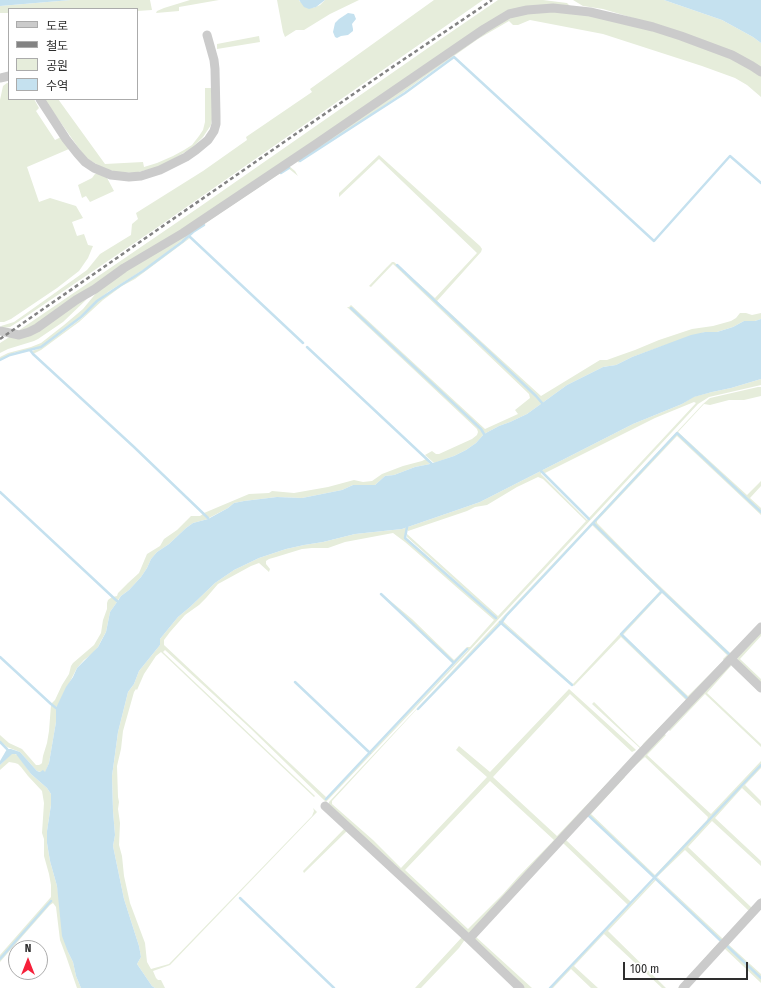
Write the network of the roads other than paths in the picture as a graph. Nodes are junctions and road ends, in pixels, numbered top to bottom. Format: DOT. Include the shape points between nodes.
graph roads {
  1 [pos="208,35"];
  2 [pos="761,72"];
  3 [pos="41,100"];
  4 [pos="0,331"];
  5 [pos="761,627"];
  6 [pos="731,659"];
  7 [pos="761,688"];
  8 [pos="324,806"];
  9 [pos="761,903"];
  10 [pos="469,939"];
  11 [pos="520,988"];
  12 [pos="683,988"];
  1 -- 3 [label="street" via="215,69 214,130 208,140 196,150 160,170 129,177 99,171 77,153"];
  2 -- 4 [label="street" via="732,55 681,36 590,12 553,8 509,14 37,328 19,335"];
  5 -- 6 [label="street"];
  6 -- 7 [label="street"];
  6 -- 10 [label="street"];
  8 -- 10 [label="street"];
  9 -- 12 [label="street"];
  10 -- 11 [label="street"];
}
